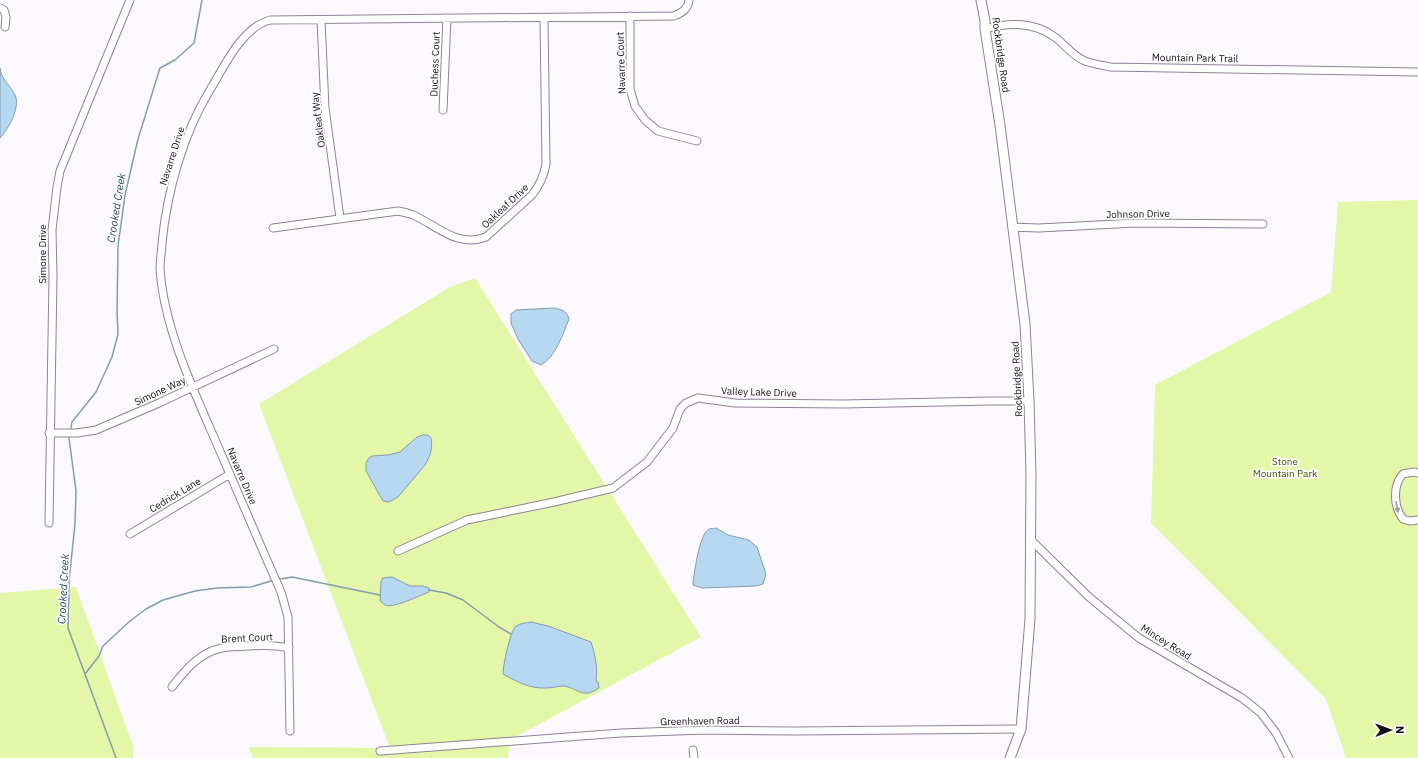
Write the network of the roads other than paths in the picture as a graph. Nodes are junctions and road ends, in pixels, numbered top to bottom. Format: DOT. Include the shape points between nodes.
graph roads {
  1 [pos="130,0"];
  2 [pos="689,0"];
  3 [pos="981,0"];
  4 [pos="0,8"];
  5 [pos="630,16"];
  6 [pos="447,18"];
  7 [pos="544,18"];
  8 [pos="321,20"];
  9 [pos="6,27"];
  10 [pos="985,29"];
  11 [pos="1418,72"];
  12 [pos="443,110"];
  13 [pos="698,142"];
  14 [pos="340,218"];
  15 [pos="1263,224"];
  16 [pos="1012,227"];
  17 [pos="273,228"];
  18 [pos="274,349"];
  19 [pos="192,387"];
  20 [pos="1029,401"];
  21 [pos="49,433"];
  22 [pos="1418,473"];
  23 [pos="230,474"];
  24 [pos="1418,520"];
  25 [pos="49,523"];
  26 [pos="130,534"];
  27 [pos="1031,540"];
  28 [pos="398,551"];
  29 [pos="289,648"];
  30 [pos="172,687"];
  31 [pos="1020,729"];
  32 [pos="290,731"];
  33 [pos="380,750"];
  34 [pos="693,750"];
  35 [pos="694,758"];
  36 [pos="1010,758"];
  37 [pos="1289,758"];
  1 -- 21 [label="street, Simone Drive" via="60,171 57,187 52,230"];
  2 -- 5 [label="street, Navarre Drive" via="682,13 674,16"];
  3 -- 10 [label="main road, Rockbridge Road"];
  4 -- 9 [label="street" via="4,10"];
  5 -- 7 [label="street, Navarre Drive"];
  5 -- 13 [label="street, Navarre Court" via="630,89 635,106 645,120 658,130"];
  6 -- 7 [label="street, Navarre Drive"];
  6 -- 8 [label="street, Navarre Drive"];
  6 -- 12 [label="street, Duchess Court"];
  7 -- 14 [label="street, Oakleaf Drive" via="546,164 542,181 532,196 486,237 470,241 453,237 411,214 398,211"];
  8 -- 14 [label="street, Oakleaf Way" via="326,108"];
  8 -- 19 [label="street, Navarre Drive" via="270,20 261,22 248,32 206,96 179,159 167,209 160,266 169,320"];
  10 -- 11 [label="street, Mountain Park Trail" via="1024,25 1045,30 1085,61 1110,67"];
  10 -- 16 [label="main road, Rockbridge Road"];
  14 -- 17 [label="street, Oakleaf Drive"];
  15 -- 16 [label="street, Johnson Drive"];
  16 -- 20 [label="main road, Rockbridge Road" via="1025,324"];
  18 -- 19 [label="street, Simone Way"];
  19 -- 21 [label="street, Simone Way" via="96,430"];
  19 -- 23 [label="street, Navarre Drive"];
  20 -- 27 [label="main road, Rockbridge Road"];
  20 -- 28 [label="street, Valley Lake Drive" via="844,404 735,403 698,398 680,409 673,428 647,462 613,488 467,520"];
  21 -- 25 [label="street, Simone Drive"];
  22 -- 24 [label="street, one-way" via="1403,474 1399,478 1396,492 1398,513 1402,520"];
  23 -- 26 [label="street, Cedrick Lane"];
  23 -- 29 [label="street, Navarre Drive" via="281,592 288,617"];
  27 -- 31 [label="main road, Rockbridge Road" via="1030,619"];
  27 -- 37 [label="street, Mincey Road" via="1089,597 1139,638 1242,698 1261,713 1276,733"];
  29 -- 30 [label="street, Brent Court" via="267,645 210,651 186,669"];
  29 -- 32 [label="street, Navarre Drive"];
  31 -- 33 [label="street, Greenhaven Road" via="705,730 621,733"];
  31 -- 36 [label="main road, Rockbridge Road"];
  34 -- 35 [label="street"];
}
